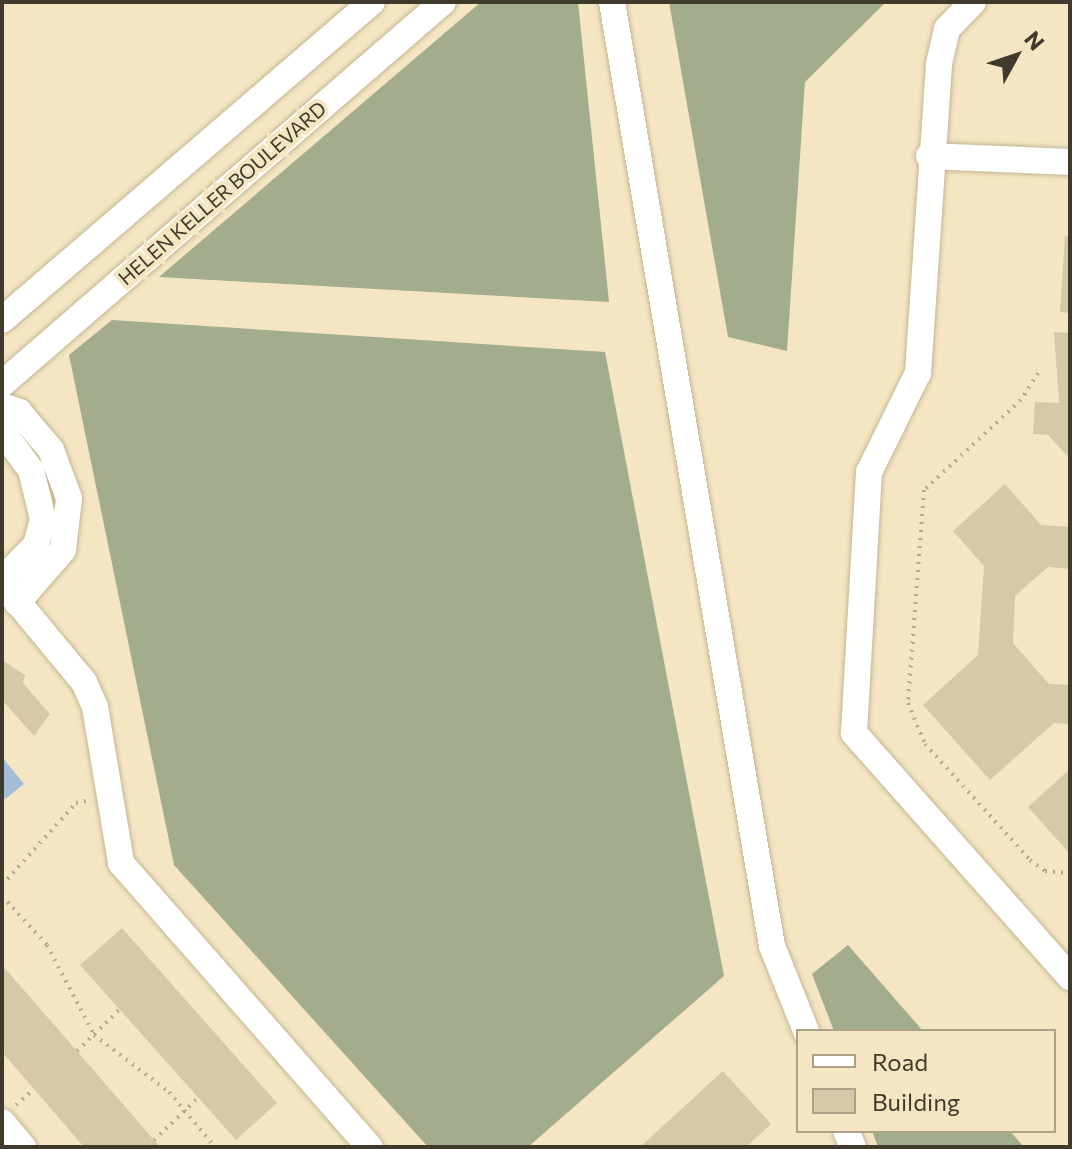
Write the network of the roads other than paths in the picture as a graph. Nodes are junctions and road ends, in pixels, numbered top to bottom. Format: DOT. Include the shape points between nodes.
graph roads {
  1 [pos="372,2"];
  2 [pos="443,2"];
  3 [pos="612,2"];
  4 [pos="973,2"];
  5 [pos="929,156"];
  6 [pos="1070,162"];
  7 [pos="2,320"];
  8 [pos="2,384"];
  9 [pos="2,406"];
  10 [pos="2,431"];
  11 [pos="7,588"];
  12 [pos="1070,977"];
  13 [pos="805,1029"];
  14 [pos="2,1122"];
  15 [pos="23,1147"];
  16 [pos="370,1147"];
  1 -- 7 [label="street"];
  2 -- 8 [label="street, HELEN KELLER BOULEVARD"];
  3 -- 13 [label="street" via="772,946"];
  4 -- 5 [label="street" via="947,29"];
  5 -- 6 [label="street"];
  5 -- 12 [label="street" via="926,331 918,373 869,472 854,733"];
  9 -- 11 [label="street" via="19,412 51,450 69,498 63,550"];
  10 -- 11 [label="street" via="31,470 43,519 36,545"];
  11 -- 16 [label="street" via="84,682 95,707 121,863"];
  14 -- 15 [label="street"];
}
